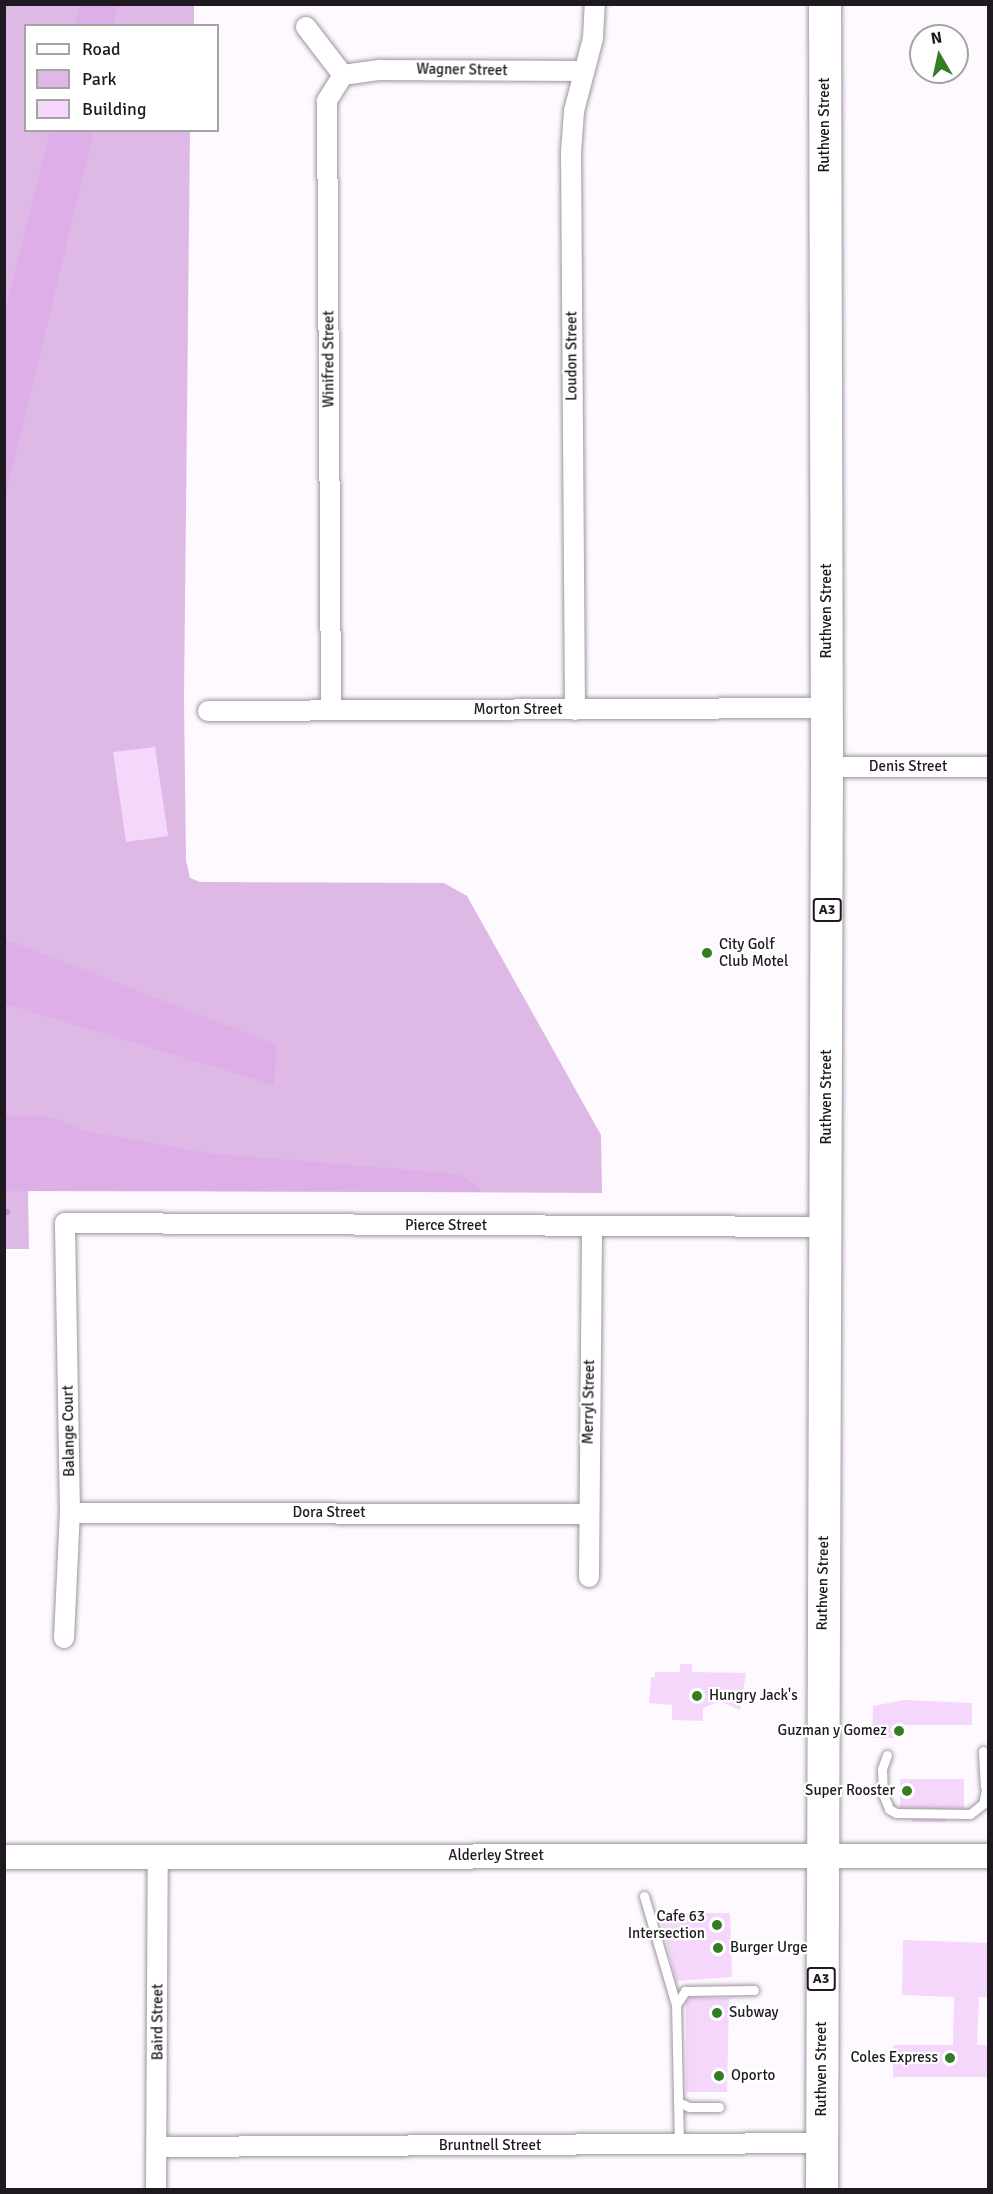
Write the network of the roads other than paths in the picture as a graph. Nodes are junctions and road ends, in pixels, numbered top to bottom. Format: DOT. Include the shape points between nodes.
graph roads {
  1 [pos="595,4"];
  2 [pos="825,4"];
  3 [pos="306,27"];
  4 [pos="582,71"];
  5 [pos="343,75"];
  6 [pos="827,708"];
  7 [pos="331,709"];
  8 [pos="575,710"];
  9 [pos="208,711"];
  10 [pos="827,767"];
  11 [pos="988,767"];
  12 [pos="66,1223"];
  13 [pos="592,1227"];
  14 [pos="826,1227"];
  15 [pos="70,1513"];
  16 [pos="588,1514"];
  17 [pos="589,1577"];
  18 [pos="64,1638"];
  19 [pos="983,1752"];
  20 [pos="886,1755"];
  21 [pos="987,1784"];
  22 [pos="158,1855"];
  23 [pos="822,1856"];
  24 [pos="988,1856"];
  25 [pos="4,1857"];
  26 [pos="644,1896"];
  27 [pos="754,1990"];
  28 [pos="676,2005"];
  29 [pos="678,2102"];
  30 [pos="719,2107"];
  31 [pos="822,2143"];
  32 [pos="680,2145"];
  33 [pos="157,2147"];
  34 [pos="156,2190"];
  35 [pos="822,2190"];
  1 -- 4 [label="street, Loudon Street" via="593,38"];
  2 -- 6 [label="highway, Ruthven Street / A3"];
  3 -- 5 [label="street"];
  4 -- 5 [label="street, Wagner Street" via="380,69"];
  4 -- 8 [label="street, Loudon Street" via="571,152"];
  5 -- 7 [label="street, Winifred Street" via="327,100"];
  6 -- 8 [label="street, Morton Street"];
  6 -- 10 [label="highway, Ruthven Street / A3"];
  7 -- 8 [label="street, Morton Street"];
  7 -- 9 [label="street, Morton Street"];
  10 -- 11 [label="street, Denis Street"];
  10 -- 14 [label="highway, Ruthven Street / A3"];
  12 -- 13 [label="street, Pierce Street"];
  12 -- 15 [label="street, Balange Court"];
  13 -- 14 [label="street, Pierce Street"];
  13 -- 16 [label="street, Merryl Street"];
  14 -- 23 [label="highway, Ruthven Street / A3"];
  15 -- 16 [label="street, Dora Street"];
  15 -- 18 [label="street, Balange Court"];
  16 -- 17 [label="street, Merryl Street"];
  19 -- 21 [label="lane"];
  20 -- 21 [label="lane" via="881,1776 883,1794 896,1813 970,1814 982,1804"];
  22 -- 23 [label="street, Alderley Street"];
  22 -- 25 [label="street, Alderley Street"];
  22 -- 33 [label="street, Baird Street"];
  23 -- 24 [label="street, Alderley Street"];
  23 -- 31 [label="highway, Ruthven Street / A3"];
  26 -- 28 [label="lane"];
  27 -- 28 [label="lane" via="685,1991"];
  28 -- 29 [label="lane"];
  29 -- 30 [label="lane" via="689,2107"];
  29 -- 32 [label="lane"];
  31 -- 32 [label="street, Bruntnell Street"];
  31 -- 35 [label="highway, Ruthven Street / A3"];
  32 -- 33 [label="street, Bruntnell Street"];
  33 -- 34 [label="street, Baird Street"];
}
